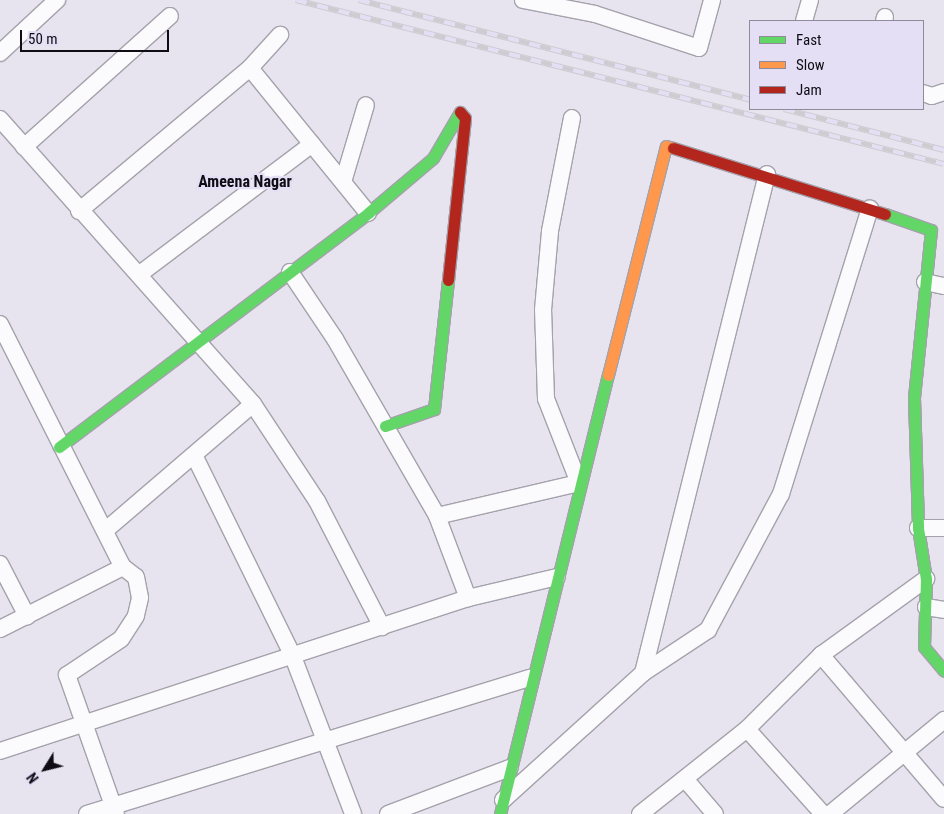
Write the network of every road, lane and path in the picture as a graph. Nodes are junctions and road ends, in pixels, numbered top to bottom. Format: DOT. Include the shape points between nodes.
graph roads {
  1 [pos="57,0"];
  2 [pos="523,0"];
  3 [pos="712,0"];
  4 [pos="810,0"];
  5 [pos="597,7"];
  6 [pos="170,16"];
  7 [pos="804,20"];
  8 [pos="280,35"];
  9 [pos="0,53"];
  10 [pos="250,68"];
  11 [pos="944,92"];
  12 [pos="924,93"];
  13 [pos="366,105"];
  14 [pos="572,118"];
  15 [pos="0,119"];
  16 [pos="312,144"];
  17 [pos="24,148"];
  18 [pos="767,174"];
  19 [pos="343,182"];
  20 [pos="870,209"];
  21 [pos="78,211"];
  22 [pos="368,213"];
  23 [pos="290,272"];
  24 [pos="141,273"];
  25 [pos="925,282"];
  26 [pos="944,286"];
  27 [pos="0,324"];
  28 [pos="198,339"];
  29 [pos="253,404"];
  30 [pos="385,426"];
  31 [pos="59,447"];
  32 [pos="194,455"];
  33 [pos="579,483"];
  34 [pos="437,516"];
  35 [pos="918,528"];
  36 [pos="944,528"];
  37 [pos="107,529"];
  38 [pos="0,564"];
  39 [pos="123,567"];
  40 [pos="557,577"];
  41 [pos="926,579"];
  42 [pos="468,598"];
  43 [pos="926,607"];
  44 [pos="944,610"];
  45 [pos="27,616"];
  46 [pos="382,627"];
  47 [pos="0,629"];
  48 [pos="292,654"];
  49 [pos="821,655"];
  50 [pos="944,671"];
  51 [pos="643,674"];
  52 [pos="530,678"];
  53 [pos="944,720"];
  54 [pos="88,722"];
  55 [pos="747,730"];
  56 [pos="323,740"];
  57 [pos="0,752"];
  58 [pos="904,752"];
  59 [pos="510,768"];
  60 [pos="685,779"];
  61 [pos="944,799"];
  62 [pos="502,807"];
  63 [pos="115,810"];
  64 [pos="87,814"];
  65 [pos="353,814"];
  66 [pos="388,814"];
  67 [pos="640,814"];
  68 [pos="715,814"];
  69 [pos="823,814"];
  70 [pos="830,814"];
  1 -- 9 [label="street"];
  2 -- 5 [label="street"];
  3 -- 5 [label="street" via="699,48"];
  4 -- 7 [label="street"];
  6 -- 17 [label="street"];
  8 -- 10 [label="street"];
  10 -- 16 [label="street"];
  10 -- 21 [label="street"];
  11 -- 12 [label="street" via="932,96"];
  13 -- 19 [label="street"];
  14 -- 33 [label="street" via="550,231 543,310 546,399"];
  15 -- 17 [label="street"];
  16 -- 19 [label="street"];
  16 -- 24 [label="street"];
  17 -- 21 [label="street"];
  18 -- 20 [label="street"];
  18 -- 33 [label="street" via="666,146"];
  18 -- 51 [label="street"];
  19 -- 22 [label="street"];
  20 -- 25 [label="street" via="931,230"];
  20 -- 51 [label="street" via="781,494 708,630"];
  21 -- 24 [label="street"];
  22 -- 23 [label="street"];
  22 -- 30 [label="street" via="433,158 454,114 463,112 434,409"];
  23 -- 28 [label="street"];
  23 -- 30 [label="street"];
  24 -- 28 [label="street"];
  25 -- 26 [label="street"];
  25 -- 35 [label="street" via="914,398"];
  27 -- 31 [label="street"];
  28 -- 29 [label="street"];
  28 -- 31 [label="street"];
  29 -- 32 [label="street"];
  29 -- 46 [label="street" via="317,501"];
  30 -- 34 [label="street"];
  31 -- 37 [label="street"];
  32 -- 37 [label="street"];
  32 -- 48 [label="street"];
  33 -- 34 [label="street"];
  33 -- 40 [label="street"];
  34 -- 42 [label="street"];
  35 -- 36 [label="street"];
  35 -- 41 [label="street"];
  37 -- 39 [label="street"];
  38 -- 45 [label="street"];
  39 -- 45 [label="street"];
  39 -- 54 [label="street" via="136,577 140,598 136,616 121,639 67,675"];
  40 -- 42 [label="street"];
  40 -- 52 [label="street"];
  41 -- 43 [label="street"];
  41 -- 49 [label="street"];
  42 -- 46 [label="street"];
  43 -- 44 [label="street"];
  43 -- 50 [label="street" via="924,647"];
  45 -- 47 [label="street"];
  46 -- 48 [label="street"];
  48 -- 54 [label="street"];
  48 -- 56 [label="street"];
  49 -- 55 [label="street"];
  49 -- 58 [label="street"];
  51 -- 62 [label="street"];
  52 -- 56 [label="street"];
  52 -- 59 [label="street"];
  53 -- 58 [label="street"];
  54 -- 57 [label="street"];
  54 -- 63 [label="street"];
  55 -- 60 [label="street"];
  55 -- 69 [label="street"];
  56 -- 63 [label="street"];
  56 -- 65 [label="street"];
  58 -- 61 [label="street"];
  58 -- 70 [label="street"];
  59 -- 62 [label="street"];
  59 -- 66 [label="street"];
  60 -- 67 [label="street"];
  60 -- 68 [label="street"];
  63 -- 64 [label="street"];
}
